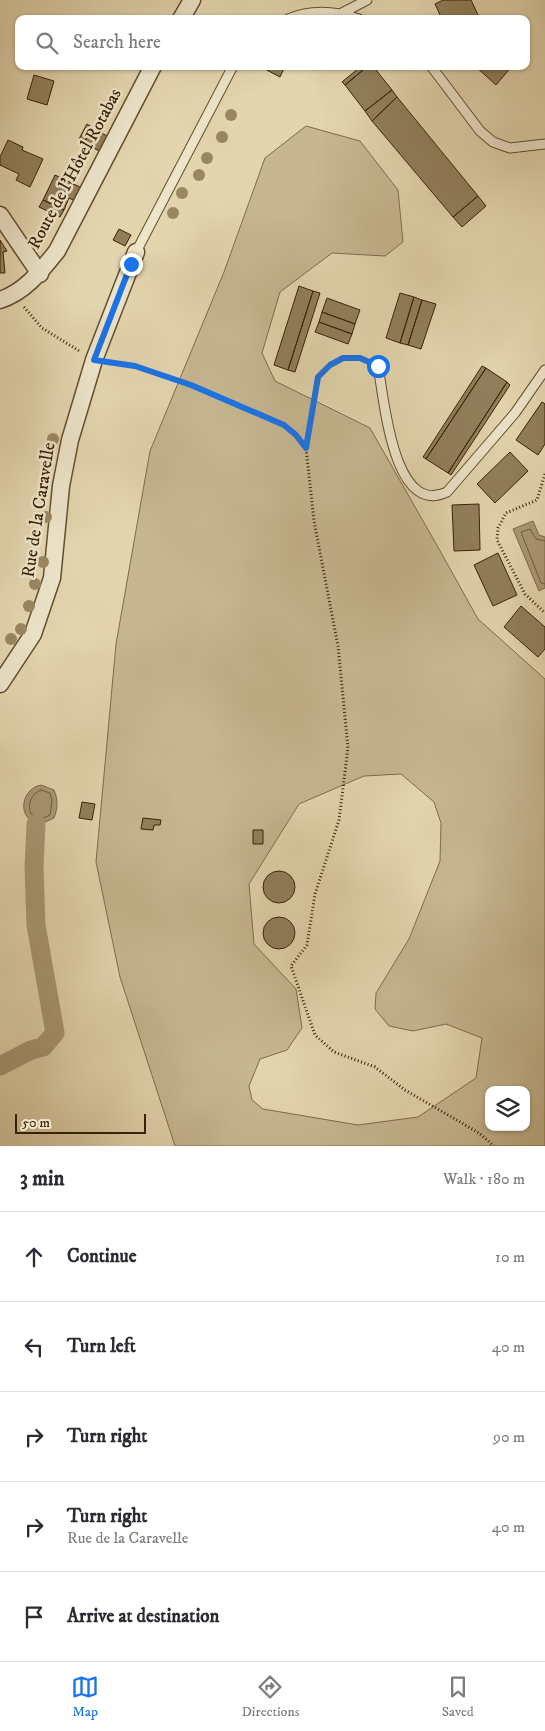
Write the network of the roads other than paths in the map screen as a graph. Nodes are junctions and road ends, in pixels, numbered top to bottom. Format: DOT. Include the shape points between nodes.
graph roads {
  1 [pos="192,0"];
  2 [pos="367,0"];
  3 [pos="342,13"];
  4 [pos="183,15"];
  5 [pos="297,15"];
  6 [pos="348,15"];
  7 [pos="151,70"];
  8 [pos="231,70"];
  9 [pos="434,70"];
  10 [pos="545,144"];
  11 [pos="0,215"];
  12 [pos="136,252"];
  13 [pos="40,274"];
  14 [pos="0,300"];
  15 [pos="378,366"];
  16 [pos="545,370"];
  17 [pos="0,684"];
  1 -- 4 [label="street"];
  2 -- 3 [label="lane"];
  3 -- 5 [label="lane"];
  3 -- 6 [label="lane"];
  7 -- 13 [label="street, Route de l'Hôtel Rotabas" via="57,251"];
  8 -- 12 [label="lane"];
  9 -- 10 [label="lane" via="480,131 493,142 510,148"];
  11 -- 13 [label="street"];
  12 -- 17 [label="street, Rue de la Caravelle" via="94,360 70,440 61,486 52,578 33,634"];
  13 -- 14 [label="street, Route de l'Hôtel Rotabas" via="17,293"];
  15 -- 16 [label="lane" via="400,465 411,486 429,496 447,492 515,413"];
}
